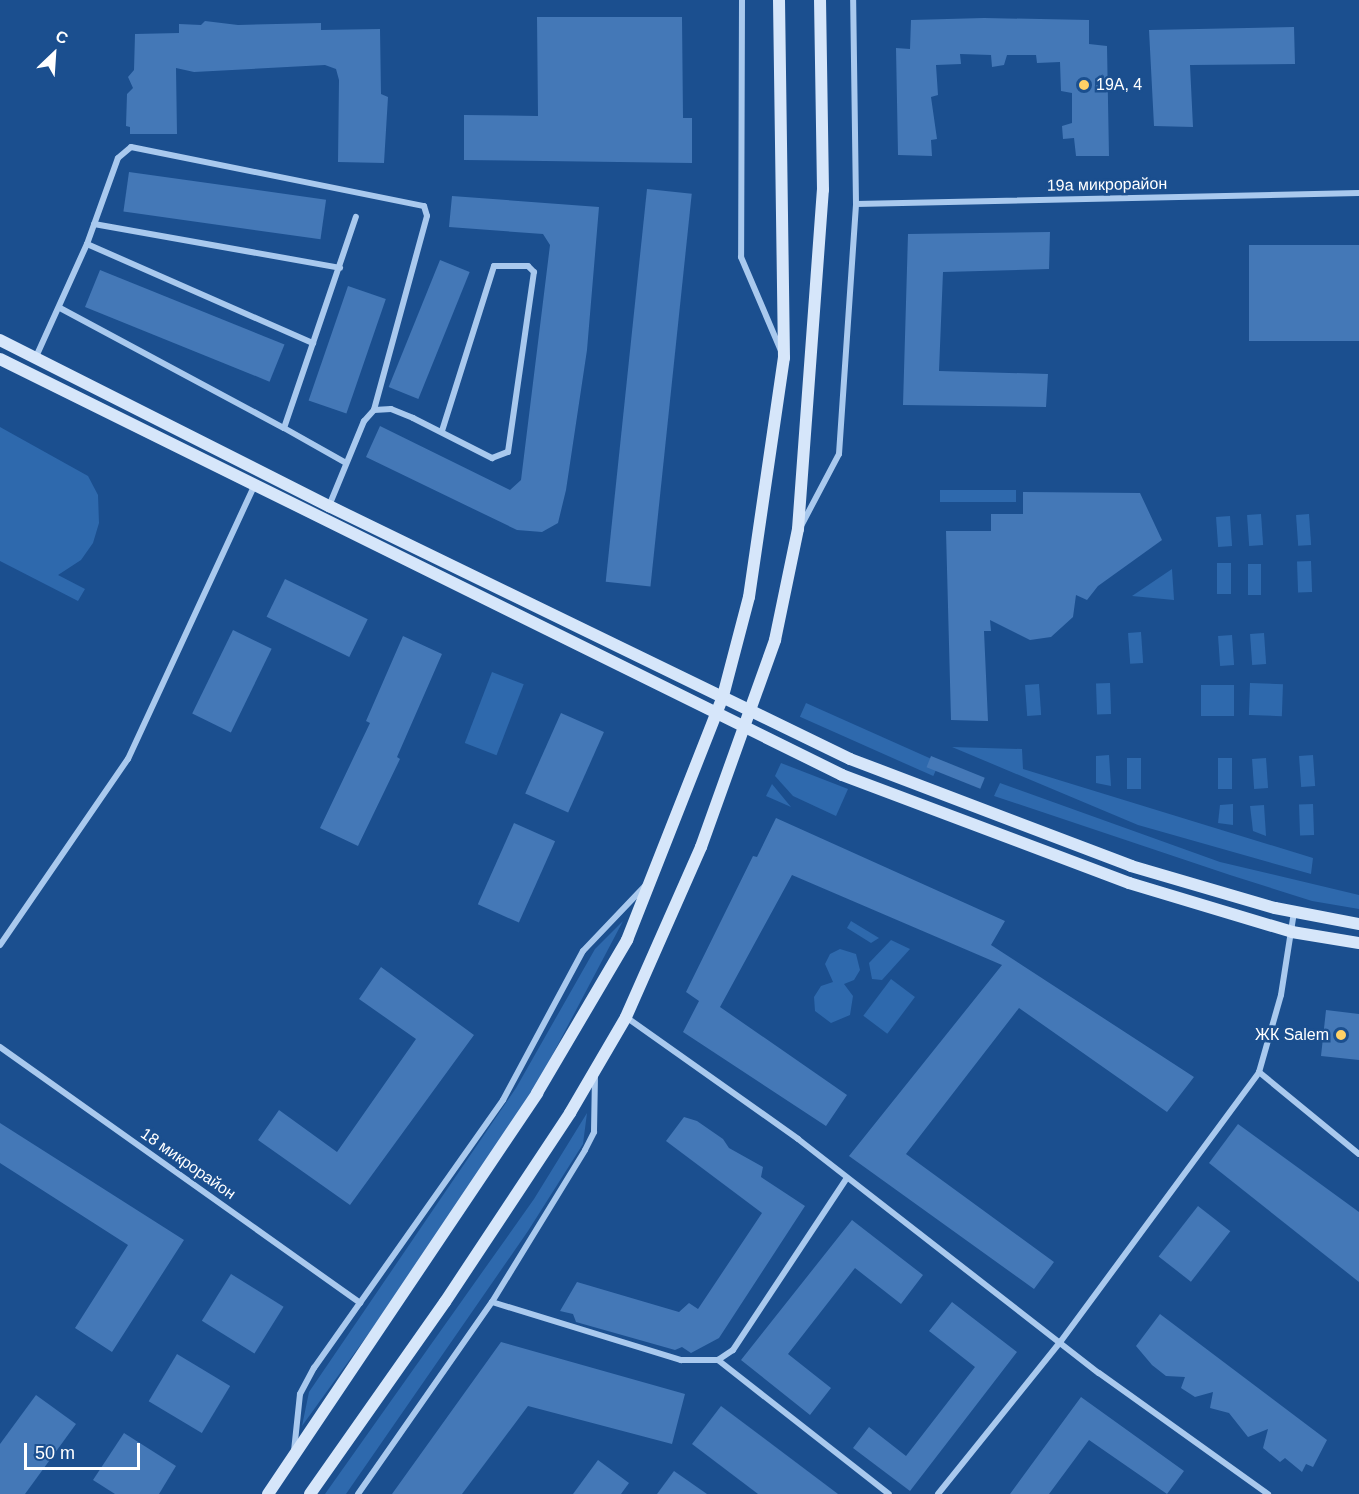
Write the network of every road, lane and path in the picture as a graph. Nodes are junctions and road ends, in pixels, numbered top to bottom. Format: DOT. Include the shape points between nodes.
graph roads {
  1 [pos="742,0"];
  2 [pos="779,0"];
  3 [pos="820,0"];
  4 [pos="853,0"];
  5 [pos="1359,193"];
  6 [pos="856,204"];
  7 [pos="356,217"];
  8 [pos="94,224"];
  9 [pos="87,244"];
  10 [pos="340,268"];
  11 [pos="60,308"];
  12 [pos="0,340"];
  13 [pos="313,343"];
  14 [pos="784,358"];
  15 [pos="0,359"];
  16 [pos="35,359"];
  17 [pos="374,410"];
  18 [pos="284,428"];
  19 [pos="442,431"];
  20 [pos="346,463"];
  21 [pos="254,486"];
  22 [pos="329,506"];
  23 [pos="797,535"];
  24 [pos="723,696"];
  25 [pos="749,710"];
  26 [pos="716,714"];
  27 [pos="743,729"];
  28 [pos="652,879"];
  29 [pos="1294,911"];
  30 [pos="1359,924"];
  31 [pos="1292,932"];
  32 [pos="1359,942"];
  33 [pos="0,945"];
  34 [pos="626,1017"];
  35 [pos="0,1047"];
  36 [pos="595,1067"];
  37 [pos="1259,1072"];
  38 [pos="1359,1154"];
  39 [pos="847,1178"];
  40 [pos="492,1302"];
  41 [pos="360,1303"];
  42 [pos="1061,1341"];
  43 [pos="718,1360"];
  44 [pos="293,1457"];
  45 [pos="268,1494"];
  46 [pos="310,1494"];
  47 [pos="358,1494"];
  48 [pos="889,1494"];
  49 [pos="938,1494"];
  50 [pos="1268,1494"];
  1 -- 14 [label="street" via="741,257"];
  2 -- 14 [label="main road"];
  3 -- 23 [label="main road" via="823,190"];
  4 -- 6 [label="street"];
  5 -- 6 [label="street, 19а микрорайон"];
  6 -- 23 [label="street" via="839,454"];
  7 -- 10 [label="street"];
  8 -- 9 [label="street"];
  8 -- 10 [label="street"];
  8 -- 17 [label="street" via="117,158 131,147 424,206 427,216"];
  9 -- 11 [label="street"];
  9 -- 13 [label="street"];
  10 -- 13 [label="street"];
  11 -- 16 [label="street"];
  11 -- 18 [label="street"];
  12 -- 16 [label="main road"];
  13 -- 18 [label="street"];
  14 -- 24 [label="main road" via="748,597"];
  15 -- 21 [label="main road"];
  16 -- 22 [label="main road"];
  17 -- 19 [label="street" via="391,410"];
  17 -- 20 [label="street" via="364,421"];
  18 -- 20 [label="street"];
  19 -- 19 [label="street" via="492,458 508,452 534,272 528,266 494,266"];
  20 -- 22 [label="street"];
  21 -- 26 [label="main road"];
  21 -- 33 [label="street" via="128,759"];
  22 -- 24 [label="main road"];
  23 -- 25 [label="main road" via="775,640"];
  24 -- 25 [label="main road"];
  24 -- 26 [label="main road"];
  25 -- 27 [label="main road"];
  25 -- 29 [label="main road" via="850,759 1131,866"];
  26 -- 27 [label="main road"];
  26 -- 28 [label="main road"];
  27 -- 31 [label="main road" via="842,775 1129,883"];
  27 -- 34 [label="main road" via="701,847"];
  28 -- 41 [label="street" via="584,951 503,1100"];
  28 -- 44 [label="main road" via="627,940 537,1093"];
  29 -- 30 [label="main road"];
  29 -- 31 [label="street"];
  31 -- 32 [label="main road"];
  31 -- 37 [label="street" via="1281,995"];
  34 -- 36 [label="main road"];
  34 -- 39 [label="street"];
  35 -- 41 [label="street, 18 микрорайон"];
  36 -- 40 [label="street" via="594,1132"];
  36 -- 46 [label="main road" via="570,1113 445,1302"];
  37 -- 38 [label="street"];
  37 -- 42 [label="street"];
  39 -- 42 [label="street"];
  39 -- 43 [label="street" via="733,1350"];
  40 -- 43 [label="street" via="681,1360"];
  40 -- 47 [label="street"];
  41 -- 44 [label="street" via="300,1394"];
  42 -- 49 [label="street"];
  42 -- 50 [label="street"];
  43 -- 48 [label="street"];
  44 -- 45 [label="main road"];
}
